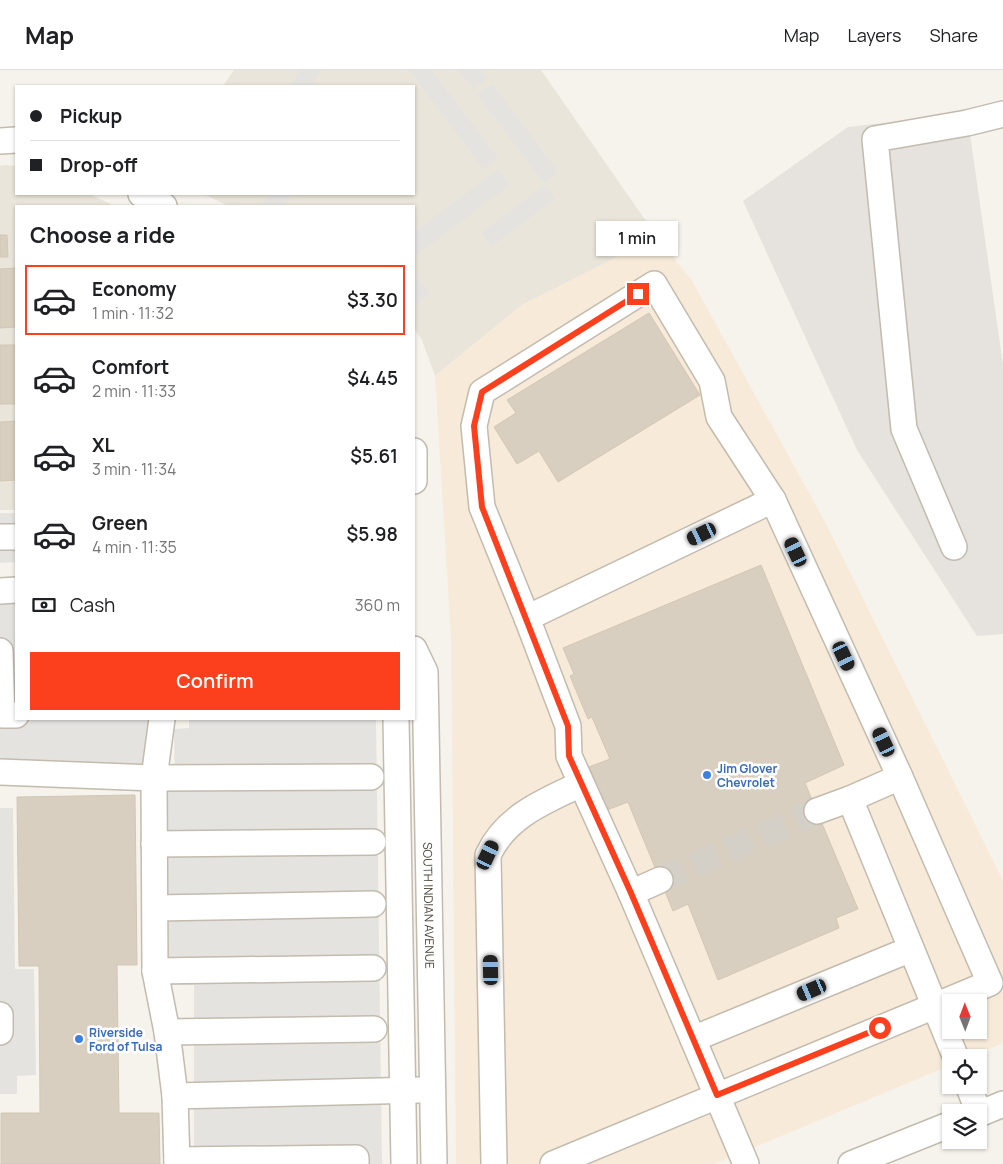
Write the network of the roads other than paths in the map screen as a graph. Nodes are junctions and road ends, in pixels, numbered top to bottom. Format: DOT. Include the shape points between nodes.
graph roads {
  1 [pos="1003,114"];
  2 [pos="15,140"];
  3 [pos="0,141"];
  4 [pos="143,195"];
  5 [pos="162,205"];
  6 [pos="773,500"];
  7 [pos="0,537"];
  8 [pos="15,537"];
  9 [pos="954,547"];
  10 [pos="15,590"];
  11 [pos="0,591"];
  12 [pos="527,618"];
  13 [pos="0,651"];
  14 [pos="415,651"];
  15 [pos="6,719"];
  16 [pos="162,720"];
  17 [pos="396,720"];
  18 [pos="0,772"];
  19 [pos="371,777"];
  20 [pos="900,777"];
  21 [pos="154,778"];
  22 [pos="582,784"];
  23 [pos="850,799"];
  24 [pos="817,811"];
  25 [pos="373,842"];
  26 [pos="154,844"];
  27 [pos="660,880"];
  28 [pos="631,893"];
  29 [pos="373,904"];
  30 [pos="155,908"];
  31 [pos="911,949"];
  32 [pos="373,968"];
  33 [pos="155,971"];
  34 [pos="935,1006"];
  35 [pos="0,1015"];
  36 [pos="374,1029"];
  37 [pos="0,1032"];
  38 [pos="167,1032"];
  39 [pos="693,1039"];
  40 [pos="952,1049"];
  41 [pos="432,1090"];
  42 [pos="403,1091"];
  43 [pos="717,1095"];
  44 [pos="175,1096"];
  45 [pos="1003,1104"];
  46 [pos="987,1110"];
  47 [pos="942,1128"];
  48 [pos="177,1162"];
  49 [pos="356,1164"];
  50 [pos="404,1164"];
  51 [pos="434,1164"];
  52 [pos="494,1164"];
  53 [pos="553,1164"];
  54 [pos="746,1164"];
  55 [pos="851,1164"];
  1 -- 9 [label="street" via="875,139 904,429"];
  2 -- 3 [label="street"];
  4 -- 5 [label="street"];
  6 -- 12 [label="street"];
  6 -- 12 [label="street" via="719,417 712,381 654,284 482,392 474,426 482,507"];
  6 -- 20 [label="street"];
  7 -- 8 [label="street"];
  10 -- 11 [label="street"];
  12 -- 22 [label="street" via="568,726 569,756"];
  13 -- 15 [label="street"];
  14 -- 41 [label="street, SOUTH INDIAN AVENUE" via="425,672"];
  16 -- 21 [label="street"];
  17 -- 42 [label="street"];
  18 -- 21 [label="street"];
  19 -- 21 [label="street"];
  20 -- 23 [label="street"];
  20 -- 34 [label="street" via="990,983"];
  21 -- 26 [label="street"];
  22 -- 28 [label="street"];
  22 -- 52 [label="street" via="531,808 495,839 488,855"];
  23 -- 24 [label="street"];
  23 -- 31 [label="street"];
  25 -- 26 [label="street"];
  26 -- 30 [label="street"];
  27 -- 28 [label="street"];
  28 -- 39 [label="street"];
  29 -- 30 [label="street"];
  30 -- 33 [label="street"];
  31 -- 34 [label="street"];
  31 -- 39 [label="street"];
  32 -- 33 [label="street"];
  33 -- 38 [label="street"];
  34 -- 40 [label="street"];
  34 -- 43 [label="street"];
  35 -- 37 [label="street"];
  36 -- 38 [label="street"];
  38 -- 44 [label="street"];
  39 -- 43 [label="street"];
  41 -- 42 [label="street"];
  41 -- 51 [label="street, SOUTH INDIAN AVENUE"];
  42 -- 44 [label="street"];
  42 -- 50 [label="street"];
  43 -- 53 [label="street"];
  43 -- 54 [label="street"];
  44 -- 48 [label="street"];
  45 -- 46 [label="street"];
  47 -- 55 [label="street"];
  48 -- 49 [label="street" via="356,1158"];
}
